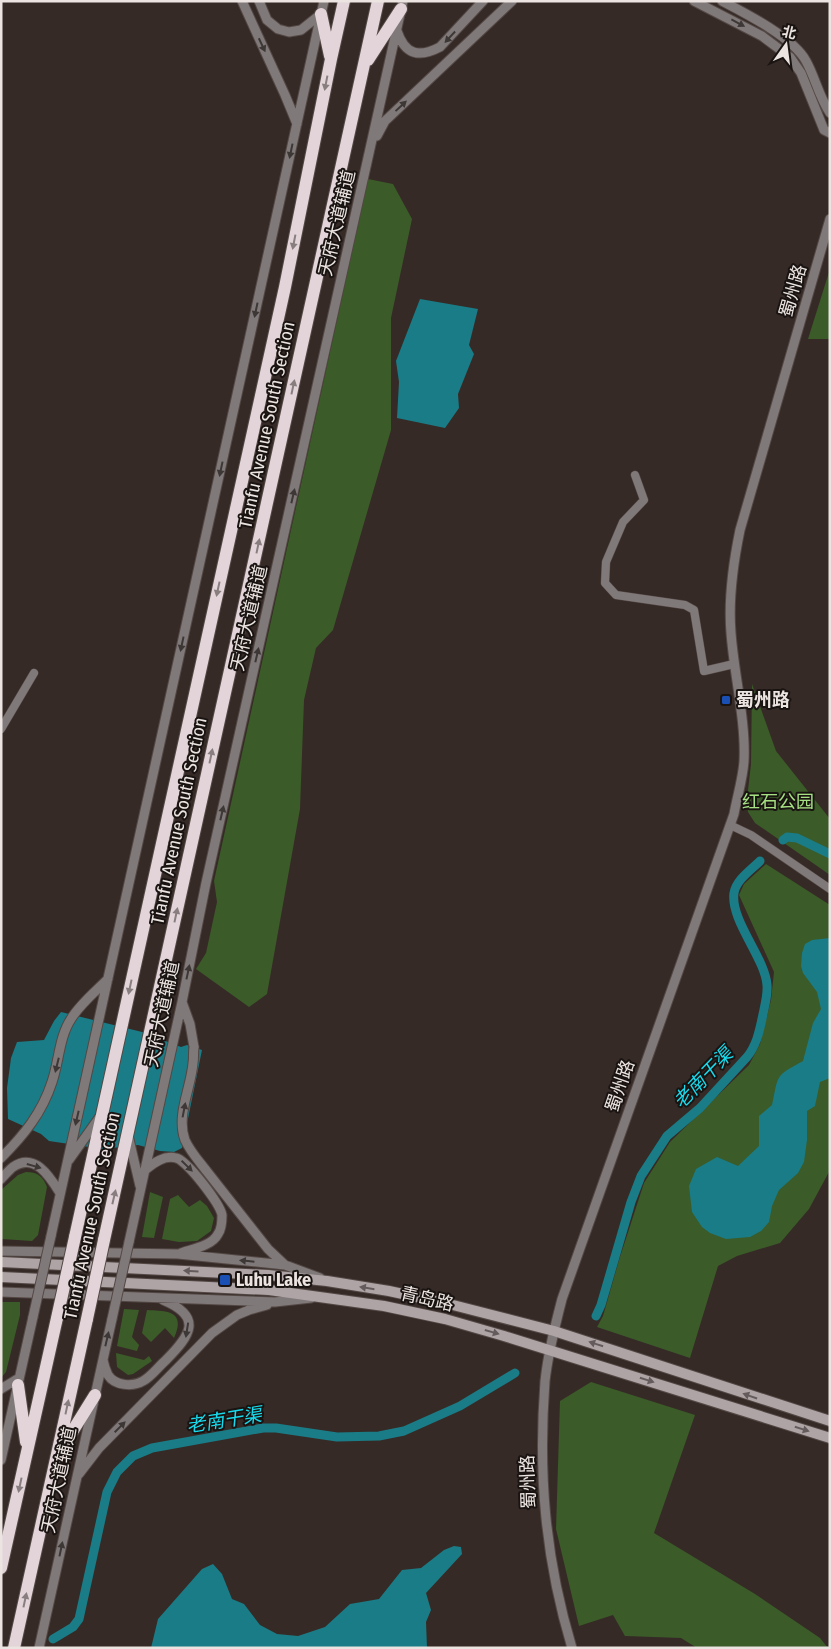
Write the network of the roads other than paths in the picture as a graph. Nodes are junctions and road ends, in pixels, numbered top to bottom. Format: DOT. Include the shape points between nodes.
graph roads {
  1 [pos="242,1"];
  2 [pos="259,1"];
  3 [pos="324,1"];
  4 [pos="344,1"];
  5 [pos="378,1"];
  6 [pos="483,1"];
  7 [pos="512,1"];
  8 [pos="694,1"];
  9 [pos="722,1"];
  10 [pos="402,5"];
  11 [pos="321,14"];
  12 [pos="397,31"];
  13 [pos="331,59"];
  14 [pos="364,66"];
  15 [pos="830,113"];
  16 [pos="297,124"];
  17 [pos="830,133"];
  18 [pos="372,144"];
  19 [pos="830,219"];
  20 [pos="635,475"];
  21 [pos="734,664"];
  22 [pos="34,673"];
  23 [pos="1,729"];
  24 [pos="730,825"];
  25 [pos="830,889"];
  26 [pos="108,979"];
  27 [pos="182,1002"];
  28 [pos="101,1116"];
  29 [pos="73,1150"];
  30 [pos="128,1154"];
  31 [pos="1,1158"];
  32 [pos="145,1170"];
  33 [pos="1,1179"];
  34 [pos="141,1189"];
  35 [pos="60,1193"];
  36 [pos="4,1250"];
  37 [pos="178,1254"];
  38 [pos="1,1262"];
  39 [pos="285,1265"];
  40 [pos="1,1278"];
  41 [pos="327,1281"];
  42 [pos="1,1292"];
  43 [pos="325,1297"];
  44 [pos="158,1298"];
  45 [pos="276,1302"];
  46 [pos="554,1331"];
  47 [pos="551,1350"];
  48 [pos="103,1360"];
  49 [pos="19,1381"];
  50 [pos="1,1389"];
  51 [pos="95,1395"];
  52 [pos="830,1421"];
  53 [pos="830,1438"];
  54 [pos="27,1450"];
  55 [pos="56,1456"];
  56 [pos="1,1460"];
  57 [pos="77,1476"];
  58 [pos="1,1568"];
  59 [pos="14,1648"];
  60 [pos="39,1648"];
  61 [pos="572,1648"];
  1 -- 16 [label="street, one-way"];
  2 -- 11 [label="street" via="267,20 278,29 290,32 301,30"];
  3 -- 11 [label="street"];
  4 -- 13 [label="highway, Tianfu Avenue South Section"];
  5 -- 14 [label="highway, Tianfu Avenue South Section"];
  6 -- 12 [label="street, one-way" via="432,52 412,52 400,42"];
  18 -- 7 [label="street, one-way" via="385,121"];
  8 -- 17 [label="street, one-way" via="762,36 790,57 801,73 824,130"];
  9 -- 15 [label="street" via="798,49"];
  10 -- 12 [label="street, 天府大道辅道"];
  10 -- 14 [label="highway"];
  11 -- 13 [label="highway"];
  11 -- 16 [label="street"];
  12 -- 18 [label="street, 天府大道辅道"];
  13 -- 28 [label="highway, Tianfu Avenue South Section, one-way" via="285,287"];
  30 -- 14 [label="highway, Tianfu Avenue South Section, one-way" via="128,1134"];
  16 -- 26 [label="street, one-way"];
  27 -- 18 [label="street, 天府大道辅道, one-way"];
  19 -- 21 [label="street, 蜀州路" via="735,553 730,600"];
  20 -- 21 [label="street" via="644,500 620,528 606,562 605,583 616,595 685,605 694,610 704,671"];
  21 -- 24 [label="street, 蜀州路" via="744,764"];
  22 -- 23 [label="street"];
  24 -- 25 [label="street" via="751,835"];
  24 -- 46 [label="street, 蜀州路" via="562,1299"];
  26 -- 29 [label="street, one-way"];
  26 -- 31 [label="street, one-way" via="71,1019 44,1103 30,1127"];
  27 -- 32 [label="street, 天府大道辅道"];
  39 -- 27 [label="street, one-way, bridge" via="268,1249 185,1140 182,1117 194,1047"];
  28 -- 29 [label="street"];
  28 -- 54 [label="highway, Tianfu Avenue South Section, bridge"];
  29 -- 35 [label="street"];
  30 -- 34 [label="street"];
  55 -- 30 [label="highway, Tianfu Avenue South Section, one-way, bridge" via="104,1240"];
  32 -- 34 [label="street, 天府大道辅道"];
  32 -- 37 [label="street, one-way" via="156,1161 178,1158 188,1165 222,1214 218,1234 210,1242"];
  33 -- 35 [label="street, one-way" via="13,1167 32,1164 50,1176"];
  48 -- 34 [label="street, 天府大道辅道, one-way, bridge"];
  35 -- 49 [label="street, bridge"];
  36 -- 37 [label="street"];
  39 -- 37 [label="street, one-way"];
  41 -- 38 [label="main road, 青岛路, one-way" via="268,1275"];
  39 -- 41 [label="street"];
  40 -- 43 [label="main road, 青岛路" via="269,1290"];
  46 -- 41 [label="main road, 青岛路, one-way" via="449,1304"];
  42 -- 44 [label="street"];
  43 -- 45 [label="street"];
  43 -- 47 [label="main road, 青岛路, one-way" via="445,1319"];
  44 -- 45 [label="street"];
  44 -- 48 [label="street, one-way" via="177,1306 188,1320 187,1337 181,1345 144,1381 131,1386 109,1376"];
  57 -- 45 [label="street, one-way" via="99,1448 212,1333 237,1315"];
  46 -- 47 [label="street, 蜀州路"];
  52 -- 46 [label="main road, 青岛路, one-way"];
  47 -- 53 [label="main road, 青岛路, one-way"];
  47 -- 61 [label="street, 蜀州路" via="546,1379 543,1455 545,1507 554,1582"];
  48 -- 51 [label="street, 天府大道辅道"];
  49 -- 50 [label="street"];
  49 -- 54 [label="highway"];
  49 -- 56 [label="street"];
  51 -- 55 [label="highway"];
  51 -- 57 [label="street, 天府大道辅道"];
  54 -- 58 [label="highway, Tianfu Avenue South Section, one-way"];
  59 -- 55 [label="highway, Tianfu Avenue South Section, one-way"];
  60 -- 57 [label="street, 天府大道辅道, one-way"];
}
